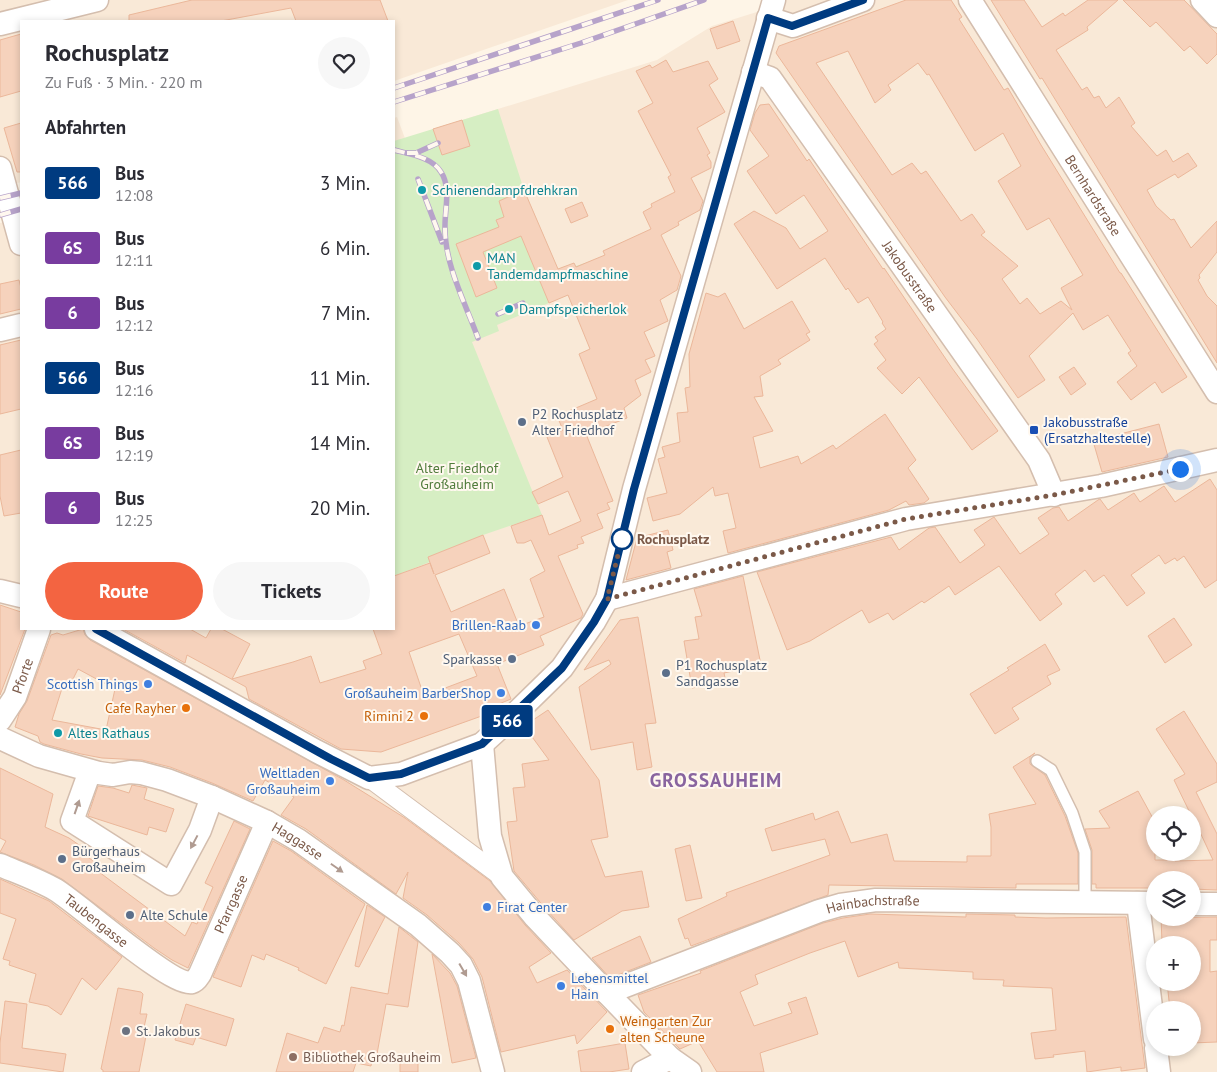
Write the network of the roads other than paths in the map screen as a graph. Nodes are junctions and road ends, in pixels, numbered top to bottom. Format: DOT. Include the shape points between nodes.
graph roads {
  1 [pos="97,0"];
  2 [pos="863,0"];
  3 [pos="970,0"];
  4 [pos="1202,0"];
  5 [pos="771,9"];
  6 [pos="1217,16"];
  7 [pos="0,24"];
  8 [pos="753,72"];
  9 [pos="0,168"];
  10 [pos="20,240"];
  11 [pos="20,325"];
  12 [pos="0,330"];
  13 [pos="1217,392"];
  14 [pos="1217,460"];
  15 [pos="1054,495"];
  16 [pos="0,591"];
  17 [pos="20,596"];
  18 [pos="607,599"];
  19 [pos="39,630"];
  20 [pos="98,630"];
  21 [pos="0,720"];
  22 [pos="0,738"];
  23 [pos="482,744"];
  24 [pos="1037,761"];
  25 [pos="90,771"];
  26 [pos="369,778"];
  27 [pos="212,797"];
  28 [pos="267,822"];
  29 [pos="0,865"];
  30 [pos="502,877"];
  31 [pos="1085,902"];
  32 [pos="1146,903"];
  33 [pos="1201,904"];
  34 [pos="1217,904"];
  35 [pos="1148,926"];
  36 [pos="191,983"];
  37 [pos="607,993"];
  38 [pos="1153,1001"];
  39 [pos="1157,1056"];
  40 [pos="670,1065"];
  41 [pos="493,1072"];
  42 [pos="643,1072"];
  43 [pos="690,1072"];
  44 [pos="1159,1072"];
  1 -- 7 [label="street"];
  2 -- 5 [label="street" via="792,26"];
  3 -- 13 [label="street, Bernhardstraße"];
  4 -- 6 [label="street"];
  5 -- 8 [label="street"];
  8 -- 15 [label="street, Jakobusstraße" via="770,78 1039,460"];
  8 -- 18 [label="street" via="634,489"];
  9 -- 10 [label="street"];
  11 -- 12 [label="street"];
  14 -- 15 [label="street"];
  15 -- 18 [label="street" via="906,519"];
  16 -- 17 [label="street"];
  18 -- 23 [label="street" via="562,668"];
  19 -- 21 [label="street, Pforte" via="15,697"];
  20 -- 26 [label="street"];
  22 -- 25 [label="street, Haggasse" via="39,756"];
  23 -- 26 [label="street" via="401,774"];
  23 -- 30 [label="street" via="490,836"];
  24 -- 31 [label="lane" via="1051,770 1072,814 1085,852"];
  25 -- 27 [label="street, Haggasse" via="113,775 141,773"];
  27 -- 25 [label="street, one-way" via="200,830 171,884 72,821"];
  26 -- 30 [label="street"];
  27 -- 28 [label="street, Haggasse"];
  28 -- 36 [label="street, Pfarrgasse" via="200,974"];
  28 -- 41 [label="street, Haggasse, one-way" via="298,840 418,925 450,952 470,981"];
  29 -- 36 [label="street, Taubengasse" via="56,890 158,968"];
  30 -- 37 [label="street"];
  31 -- 32 [label="street, Hainbachstraße"];
  31 -- 37 [label="street, Hainbachstraße" via="876,900 840,905 819,910"];
  33 -- 34 [label="street"];
  35 -- 38 [label="street"];
  37 -- 40 [label="street"];
  39 -- 44 [label="street"];
  40 -- 42 [label="street"];
  40 -- 43 [label="street"];
}
